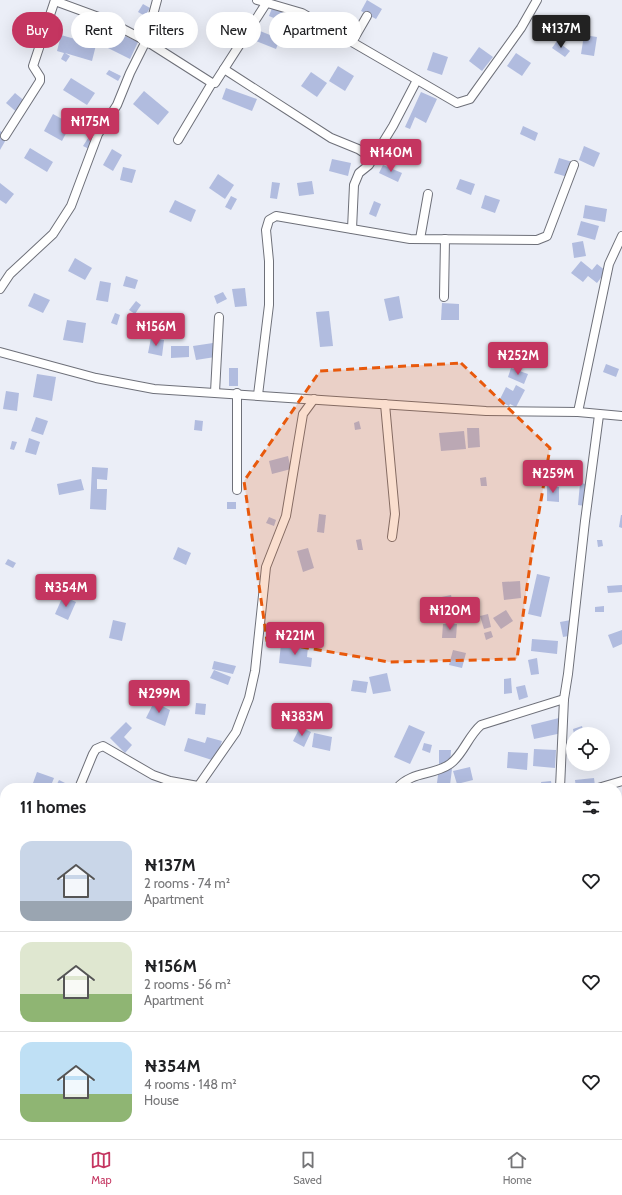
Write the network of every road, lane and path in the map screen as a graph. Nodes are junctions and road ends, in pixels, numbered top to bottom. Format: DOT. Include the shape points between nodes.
graph roads {
  1 [pos="157,0"];
  2 [pos="537,0"];
  3 [pos="55,1"];
  4 [pos="262,1"];
  5 [pos="154,12"];
  6 [pos="299,12"];
  7 [pos="367,16"];
  8 [pos="361,26"];
  9 [pos="134,34"];
  10 [pos="361,47"];
  11 [pos="142,48"];
  12 [pos="158,48"];
  13 [pos="224,69"];
  14 [pos="417,80"];
  15 [pos="212,83"];
  16 [pos="5,136"];
  17 [pos="178,140"];
  18 [pos="372,158"];
  19 [pos="574,164"];
  20 [pos="428,194"];
  21 [pos="352,229"];
  22 [pos="622,236"];
  23 [pos="420,239"];
  24 [pos="445,239"];
  25 [pos="0,289"];
  26 [pos="444,297"];
  27 [pos="219,317"];
  28 [pos="0,352"];
  29 [pos="215,392"];
  30 [pos="237,393"];
  31 [pos="258,395"];
  32 [pos="296,398"];
  33 [pos="314,399"];
  34 [pos="384,404"];
  35 [pos="578,412"];
  36 [pos="303,414"];
  37 [pos="599,415"];
  38 [pos="622,416"];
  39 [pos="237,490"];
  40 [pos="392,537"];
  41 [pos="564,699"];
  42 [pos="81,783"];
  43 [pos="180,783"];
  44 [pos="203,783"];
  45 [pos="402,783"];
  46 [pos="560,783"];
  1 -- 5 [label="street"];
  2 -- 14 [label="street" via="521,28 470,100 457,103"];
  3 -- 9 [label="street" via="104,19"];
  3 -- 16 [label="street" via="33,66 40,81"];
  4 -- 6 [label="street"];
  4 -- 13 [label="street"];
  7 -- 8 [label="street"];
  10 -- 14 [label="street"];
  11 -- 25 [label="street" via="117,105 98,134 64,219 47,240 10,274"];
  12 -- 15 [label="street"];
  13 -- 15 [label="street" via="215,83"];
  13 -- 18 [label="street" via="331,138"];
  14 -- 18 [label="street" via="393,126"];
  15 -- 17 [label="street"];
  18 -- 21 [label="street" via="369,165 359,173 354,186"];
  19 -- 24 [label="street" via="547,236 543,239"];
  20 -- 23 [label="street"];
  21 -- 23 [label="street"];
  21 -- 31 [label="street" via="276,216 269,220 266,230 269,305"];
  22 -- 35 [label="street" via="608,264"];
  23 -- 24 [label="street"];
  24 -- 26 [label="street"];
  27 -- 29 [label="street"];
  28 -- 29 [label="street" via="96,378 154,389"];
  29 -- 30 [label="street"];
  30 -- 31 [label="street"];
  30 -- 39 [label="street"];
  31 -- 32 [label="street"];
  32 -- 33 [label="street"];
  32 -- 36 [label="street"];
  33 -- 34 [label="street"];
  33 -- 36 [label="street"];
  34 -- 35 [label="street" via="486,411"];
  34 -- 40 [label="street" via="395,514"];
  35 -- 37 [label="street"];
  36 -- 44 [label="street" via="286,516 266,567 256,671 252,688 241,723"];
  37 -- 38 [label="street"];
  37 -- 41 [label="street"];
  41 -- 45 [label="street" via="481,726 472,732 455,760 449,765 416,775"];
  41 -- 46 [label="street"];
  42 -- 43 [label="street" via="93,754 96,749 103,746 153,775"];
}
